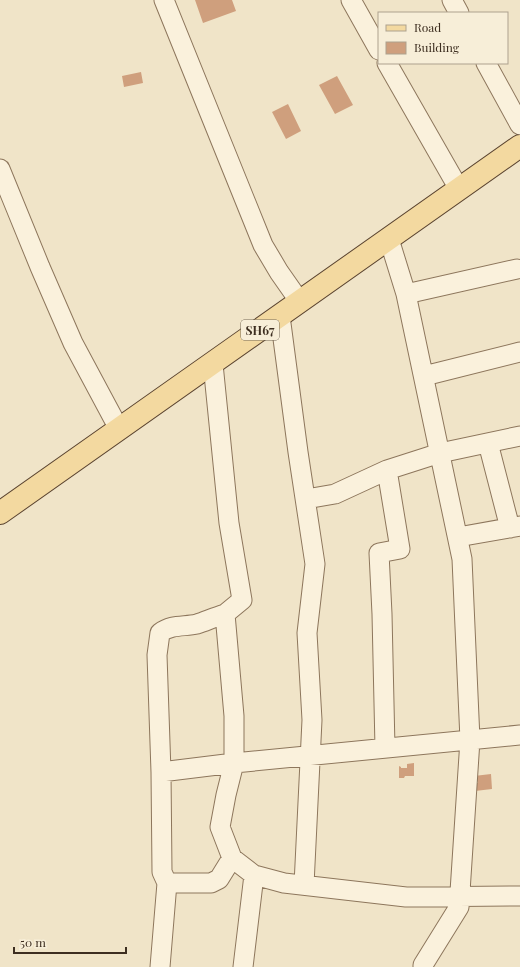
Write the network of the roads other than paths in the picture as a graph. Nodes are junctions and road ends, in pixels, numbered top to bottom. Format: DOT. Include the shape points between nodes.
graph roads {
  1 [pos="164,0"];
  2 [pos="351,0"];
  3 [pos="452,0"];
  4 [pos="458,12"];
  5 [pos="378,48"];
  6 [pos="388,64"];
  7 [pos="487,64"];
  8 [pos="520,126"];
  9 [pos="520,146"];
  10 [pos="0,169"];
  11 [pos="459,189"];
  12 [pos="389,239"];
  13 [pos="517,268"];
  14 [pos="406,294"];
  15 [pos="300,302"];
  16 [pos="280,316"];
  17 [pos="520,352"];
  18 [pos="212,364"];
  19 [pos="424,376"];
  20 [pos="119,429"];
  21 [pos="520,436"];
  22 [pos="488,443"];
  23 [pos="440,453"];
  24 [pos="387,470"];
  25 [pos="306,499"];
  26 [pos="0,514"];
  27 [pos="515,527"];
  28 [pos="458,537"];
  29 [pos="225,614"];
  30 [pos="520,735"];
  31 [pos="470,740"];
  32 [pos="385,748"];
  33 [pos="310,755"];
  34 [pos="234,763"];
  35 [pos="161,772"];
  36 [pos="232,858"];
  37 [pos="254,875"];
  38 [pos="167,883"];
  39 [pos="304,885"];
  40 [pos="459,896"];
  41 [pos="520,896"];
  42 [pos="160,967"];
  43 [pos="243,967"];
  44 [pos="423,967"];
  1 -- 15 [label="street" via="263,245"];
  2 -- 5 [label="street"];
  3 -- 4 [label="street"];
  6 -- 11 [label="street"];
  7 -- 8 [label="street"];
  9 -- 11 [label="main road, SH67"];
  10 -- 20 [label="street" via="73,343"];
  11 -- 12 [label="main road, SH67"];
  12 -- 14 [label="street"];
  12 -- 15 [label="main road, SH67"];
  13 -- 14 [label="street"];
  14 -- 19 [label="street"];
  15 -- 16 [label="main road, SH67"];
  16 -- 18 [label="main road, SH67"];
  16 -- 25 [label="street"];
  17 -- 19 [label="street"];
  18 -- 20 [label="main road, SH67"];
  18 -- 29 [label="street" via="228,522 242,600"];
  19 -- 23 [label="street"];
  20 -- 26 [label="main road, SH67"];
  21 -- 22 [label="street"];
  22 -- 23 [label="street"];
  22 -- 27 [label="street"];
  23 -- 24 [label="street"];
  23 -- 28 [label="street"];
  24 -- 25 [label="street" via="335,494"];
  24 -- 32 [label="street" via="400,549 380,553"];
  25 -- 33 [label="street" via="315,564 307,633 312,720"];
  27 -- 28 [label="street"];
  28 -- 31 [label="street" via="462,559"];
  29 -- 34 [label="street" via="234,716"];
  29 -- 35 [label="street" via="196,624 165,629 160,633 157,655"];
  30 -- 31 [label="street"];
  31 -- 32 [label="street"];
  31 -- 40 [label="street"];
  32 -- 33 [label="street"];
  33 -- 34 [label="street"];
  33 -- 39 [label="street"];
  34 -- 35 [label="street"];
  34 -- 36 [label="street" via="220,827"];
  35 -- 38 [label="street" via="162,872"];
  36 -- 37 [label="street"];
  36 -- 38 [label="street" via="219,879 211,883"];
  37 -- 39 [label="street"];
  37 -- 43 [label="street"];
  38 -- 42 [label="street"];
  39 -- 40 [label="street" via="406,897"];
  40 -- 41 [label="street"];
  40 -- 44 [label="street" via="458,907"];
}
